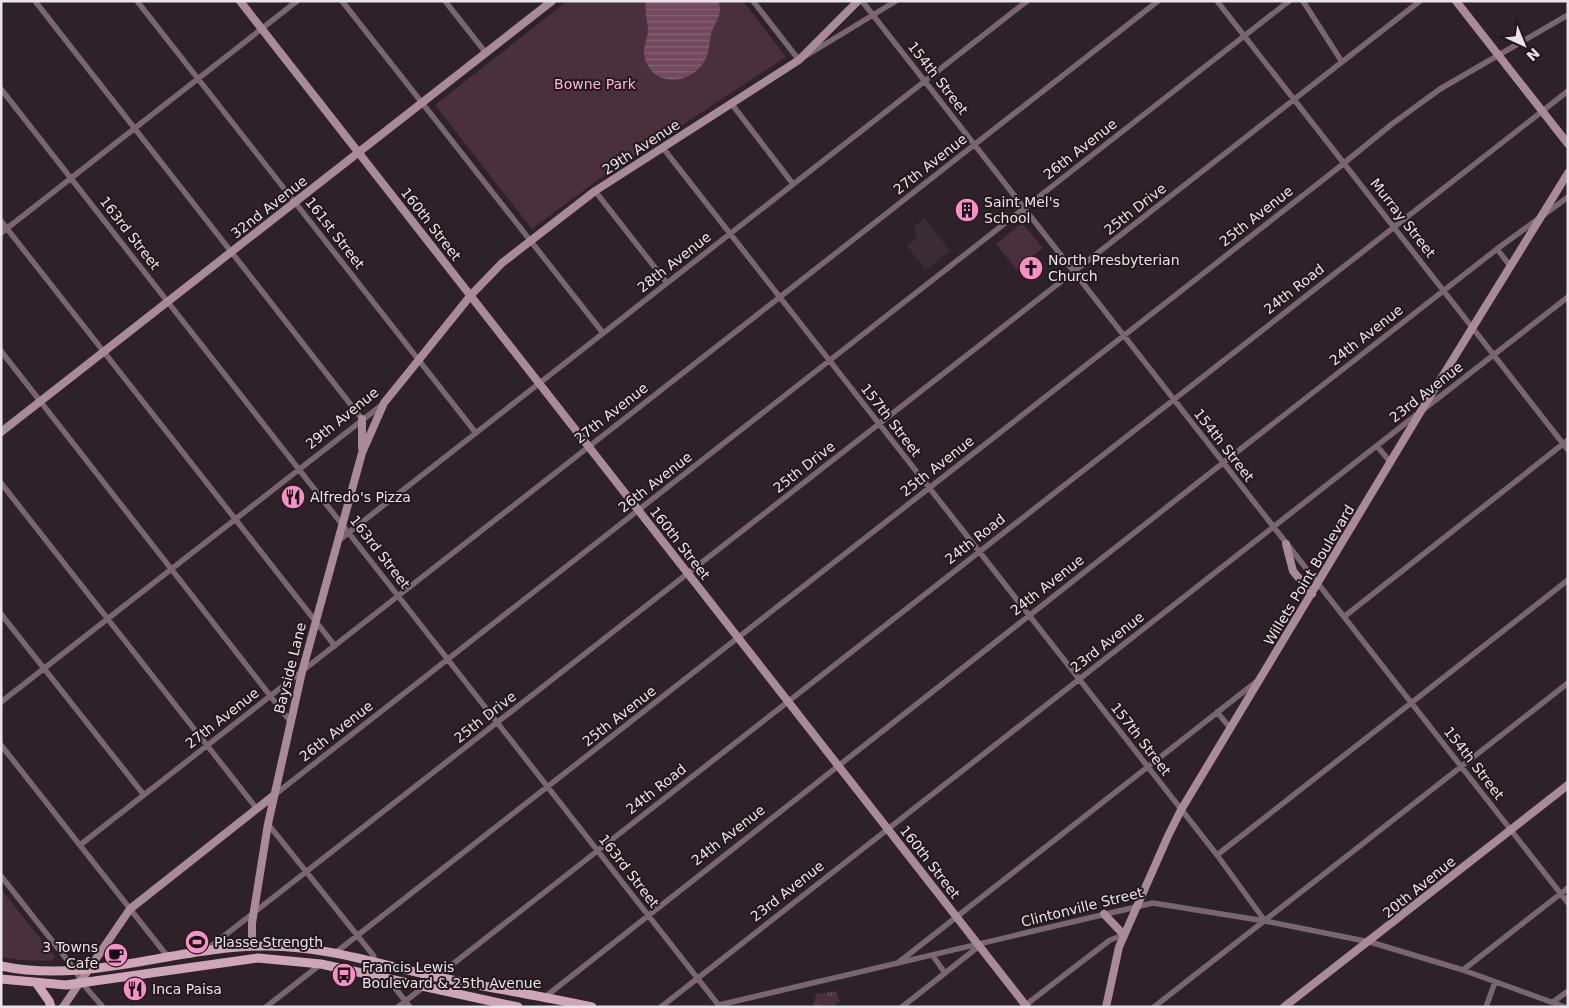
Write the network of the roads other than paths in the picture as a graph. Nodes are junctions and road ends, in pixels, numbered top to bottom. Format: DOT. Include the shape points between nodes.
graph roads {
  1 [pos="35,1"];
  2 [pos="137,1"];
  3 [pos="240,1"];
  4 [pos="297,1"];
  5 [pos="342,1"];
  6 [pos="445,1"];
  7 [pos="753,1"];
  8 [pos="858,1"];
  9 [pos="862,1"];
  10 [pos="896,1"];
  11 [pos="1027,1"];
  12 [pos="1158,1"];
  13 [pos="1218,1"];
  14 [pos="1290,1"];
  15 [pos="1303,1"];
  16 [pos="1420,1"];
  17 [pos="1456,1"];
  18 [pos="549,2"];
  19 [pos="1568,15"];
  20 [pos="874,16"];
  21 [pos="262,29"];
  22 [pos="1245,36"];
  23 [pos="486,53"];
  24 [pos="1498,55"];
  25 [pos="799,60"];
  26 [pos="1342,62"];
  27 [pos="198,79"];
  28 [pos="925,81"];
  29 [pos="1,89"];
  30 [pos="1568,91"];
  31 [pos="1294,100"];
  32 [pos="422,103"];
  33 [pos="731,103"];
  34 [pos="1542,111"];
  35 [pos="134,129"];
  36 [pos="1568,144"];
  37 [pos="975,145"];
  38 [pos="663,148"];
  39 [pos="358,152"];
  40 [pos="1344,163"];
  41 [pos="1568,173"];
  42 [pos="71,178"];
  43 [pos="793,184"];
  44 [pos="595,192"];
  45 [pos="1568,197"];
  46 [pos="295,202"];
  47 [pos="1025,208"];
  48 [pos="1541,218"];
  49 [pos="1,220"];
  50 [pos="1394,227"];
  51 [pos="8,228"];
  52 [pos="1,233"];
  53 [pos="730,234"];
  54 [pos="530,240"];
  55 [pos="1497,249"];
  56 [pos="231,252"];
  57 [pos="1511,267"];
  58 [pos="1074,272"];
  59 [pos="667,283"];
  60 [pos="1444,290"];
  61 [pos="471,295"];
  62 [pos="1568,297"];
  63 [pos="780,298"];
  64 [pos="167,302"];
  65 [pos="1474,328"];
  66 [pos="603,333"];
  67 [pos="1124,336"];
  68 [pos="1,351"];
  69 [pos="104,352"];
  70 [pos="1494,355"];
  71 [pos="418,360"];
  72 [pos="830,361"];
  73 [pos="539,383"];
  74 [pos="1174,399"];
  75 [pos="41,402"];
  76 [pos="384,403"];
  77 [pos="1421,411"];
  78 [pos="362,419"];
  79 [pos="879,425"];
  80 [pos="1,432"];
  81 [pos="476,433"];
  82 [pos="1565,442"];
  83 [pos="1377,446"];
  84 [pos="589,447"];
  85 [pos="1568,450"];
  86 [pos="362,453"];
  87 [pos="1391,462"];
  88 [pos="1223,464"];
  89 [pos="299,468"];
  90 [pos="1,482"];
  91 [pos="929,488"];
  92 [pos="639,510"];
  93 [pos="235,519"];
  94 [pos="342,524"];
  95 [pos="1272,527"];
  96 [pos="349,533"];
  97 [pos="337,542"];
  98 [pos="1286,544"];
  99 [pos="979,552"];
  100 [pos="171,568"];
  101 [pos="688,574"];
  102 [pos="1568,580"];
  103 [pos="1318,584"];
  104 [pos="1312,594"];
  105 [pos="398,596"];
  106 [pos="1,614"];
  107 [pos="1029,616"];
  108 [pos="1344,616"];
  109 [pos="108,618"];
  110 [pos="315,622"];
  111 [pos="738,638"];
  112 [pos="334,646"];
  113 [pos="448,660"];
  114 [pos="44,668"];
  115 [pos="302,672"];
  116 [pos="1262,678"];
  117 [pos="1079,680"];
  118 [pos="1568,683"];
  119 [pos="271,696"];
  120 [pos="788,701"];
  121 [pos="1,702"];
  122 [pos="1411,703"];
  123 [pos="1217,712"];
  124 [pos="290,720"];
  125 [pos="498,723"];
  126 [pos="1231,729"];
  127 [pos="1,745"];
  128 [pos="207,745"];
  129 [pos="838,765"];
  130 [pos="1461,766"];
  131 [pos="1148,767"];
  132 [pos="1568,785"];
  133 [pos="548,787"];
  134 [pos="144,795"];
  135 [pos="273,796"];
  136 [pos="257,809"];
  137 [pos="1181,810"];
  138 [pos="268,824"];
  139 [pos="888,829"];
  140 [pos="1511,830"];
  141 [pos="80,845"];
  142 [pos="597,851"];
  143 [pos="1216,855"];
  144 [pos="307,873"];
  145 [pos="1,876"];
  146 [pos="1568,888"];
  147 [pos="1561,894"];
  148 [pos="1568,902"];
  149 [pos="1136,907"];
  150 [pos="130,909"];
  151 [pos="647,914"];
  152 [pos="1104,914"];
  153 [pos="253,915"];
  154 [pos="956,916"];
  155 [pos="1264,921"];
  156 [pos="357,935"];
  157 [pos="1124,935"];
  158 [pos="1370,942"];
  159 [pos="980,945"];
  160 [pos="252,946"];
  161 [pos="203,952"];
  162 [pos="334,954"];
  163 [pos="933,956"];
  164 [pos="168,957"];
  165 [pos="376,963"];
  166 [pos="321,964"];
  167 [pos="897,964"];
  168 [pos="1,966"];
  169 [pos="88,970"];
  170 [pos="1463,970"];
  171 [pos="76,971"];
  172 [pos="944,973"];
  173 [pos="438,977"];
  174 [pos="387,978"];
  175 [pos="696,978"];
  176 [pos="1,979"];
  177 [pos="81,982"];
  178 [pos="1495,982"];
  179 [pos="37,984"];
  180 [pos="424,987"];
  181 [pos="1568,991"];
  182 [pos="545,997"];
  183 [pos="405,1001"];
  184 [pos="1553,1002"];
  185 [pos="719,1006"];
  186 [pos="1025,1006"];
  187 [pos="51,1007"];
  188 [pos="63,1007"];
  189 [pos="103,1007"];
  190 [pos="266,1007"];
  191 [pos="398,1007"];
  192 [pos="410,1007"];
  193 [pos="518,1007"];
  194 [pos="592,1007"];
  195 [pos="661,1007"];
  196 [pos="902,1007"];
  197 [pos="1106,1007"];
  198 [pos="1154,1007"];
  199 [pos="1284,1007"];
  200 [pos="1486,1007"];
  201 [pos="1565,1007"];
  1 -- 35 [label="street"];
  2 -- 27 [label="street, 161st Street"];
  3 -- 21 [label="street, 160th Street"];
  4 -- 21 [label="street"];
  5 -- 32 [label="street"];
  6 -- 23 [label="street"];
  7 -- 25 [label="street"];
  8 -- 25 [label="street, 29th Avenue"];
  9 -- 20 [label="street, 154th Street"];
  10 -- 20 [label="street"];
  11 -- 28 [label="street, 28th Avenue"];
  12 -- 37 [label="street, 27th Avenue"];
  13 -- 22 [label="street, Murray Street"];
  14 -- 22 [label="street, 26th Avenue"];
  15 -- 26 [label="street"];
  16 -- 26 [label="street, 25th Drive"];
  17 -- 24 [label="street"];
  18 -- 23 [label="street, 32nd Avenue"];
  19 -- 24 [label="street, 25th Avenue"];
  20 -- 25 [label="street"];
  20 -- 28 [label="street, 154th Street"];
  21 -- 27 [label="street"];
  21 -- 39 [label="street, 160th Street"];
  22 -- 31 [label="street, Murray Street"];
  22 -- 47 [label="street, 26th Avenue"];
  23 -- 32 [label="street, 32nd Avenue"];
  24 -- 34 [label="street"];
  24 -- 40 [label="street, 25th Avenue" via="1440,90"];
  25 -- 33 [label="street, 29th Avenue"];
  26 -- 31 [label="street, 25th Drive"];
  27 -- 35 [label="street"];
  27 -- 46 [label="street, 161st Street"];
  28 -- 37 [label="street, 154th Street"];
  28 -- 43 [label="street, 28th Avenue"];
  29 -- 42 [label="street, 163rd Street"];
  30 -- 34 [label="street, 24th Road"];
  31 -- 40 [label="street, Murray Street"];
  31 -- 58 [label="street, 25th Drive"];
  32 -- 39 [label="street, 32nd Avenue"];
  32 -- 54 [label="street"];
  33 -- 38 [label="street, 29th Avenue"];
  33 -- 43 [label="street"];
  34 -- 36 [label="street"];
  34 -- 50 [label="street, 24th Road"];
  35 -- 42 [label="street"];
  35 -- 56 [label="street"];
  37 -- 47 [label="street, 154th Street"];
  37 -- 63 [label="street, 27th Avenue"];
  38 -- 44 [label="street, 29th Avenue"];
  38 -- 53 [label="street, 157th Street"];
  39 -- 46 [label="street, 32nd Avenue"];
  39 -- 61 [label="street, 160th Street"];
  40 -- 50 [label="street, Murray Street"];
  40 -- 67 [label="street, 25th Avenue"];
  41 -- 48 [label="street, Willets Point Boulevard"];
  42 -- 51 [label="street"];
  42 -- 64 [label="street, 163rd Street"];
  43 -- 53 [label="street, 28th Avenue"];
  44 -- 54 [label="street, 29th Avenue"];
  44 -- 59 [label="street"];
  45 -- 48 [label="street, 24th Avenue"];
  46 -- 56 [label="street, 32nd Avenue"];
  46 -- 71 [label="street, 161st Street"];
  47 -- 58 [label="street, 154th Street"];
  47 -- 72 [label="street, 26th Avenue"];
  48 -- 55 [label="street, 24th Avenue"];
  48 -- 57 [label="street, Willets Point Boulevard"];
  49 -- 51 [label="street"];
  50 -- 60 [label="street, Murray Street"];
  50 -- 74 [label="street, 24th Road"];
  51 -- 52 [label="street"];
  51 -- 69 [label="street"];
  53 -- 59 [label="street, 28th Avenue"];
  53 -- 63 [label="street, 157th Street"];
  54 -- 61 [label="street, 29th Avenue"];
  54 -- 66 [label="street"];
  55 -- 57 [label="street"];
  55 -- 60 [label="street, 24th Avenue"];
  56 -- 64 [label="street, 32nd Avenue"];
  56 -- 78 [label="street"];
  57 -- 65 [label="street, Willets Point Boulevard"];
  58 -- 67 [label="street, 154th Street"];
  58 -- 79 [label="street, 25th Drive"];
  59 -- 66 [label="street, 28th Avenue"];
  60 -- 65 [label="street, Murray Street"];
  60 -- 88 [label="street, 24th Avenue"];
  61 -- 71 [label="street, 29th Avenue"];
  61 -- 73 [label="street, 160th Street"];
  62 -- 70 [label="street, 23rd Avenue"];
  63 -- 72 [label="street, 157th Street"];
  63 -- 84 [label="street, 27th Avenue"];
  64 -- 69 [label="street, 32nd Avenue"];
  64 -- 89 [label="street, 163rd Street"];
  65 -- 70 [label="street, Murray Street"];
  65 -- 77 [label="street, Willets Point Boulevard"];
  66 -- 73 [label="street, 28th Avenue"];
  67 -- 74 [label="street, 154th Street"];
  67 -- 91 [label="street, 25th Avenue"];
  68 -- 75 [label="street"];
  69 -- 75 [label="street, 32nd Avenue"];
  69 -- 93 [label="street"];
  70 -- 77 [label="street, 23rd Avenue"];
  70 -- 82 [label="street, Murray Street"];
  71 -- 76 [label="street, 29th Avenue"];
  71 -- 81 [label="street, 161st Street"];
  72 -- 79 [label="street, 157th Street"];
  72 -- 92 [label="street, 26th Avenue"];
  73 -- 81 [label="street, 28th Avenue"];
  73 -- 84 [label="street, 160th Street"];
  74 -- 88 [label="street, 154th Street"];
  74 -- 99 [label="street, 24th Road"];
  75 -- 80 [label="street, 32nd Avenue"];
  75 -- 100 [label="street"];
  76 -- 78 [label="street, 29th Avenue"];
  76 -- 86 [label="street, Bayside Lane"];
  77 -- 83 [label="street, 23rd Avenue"];
  77 -- 87 [label="street, Willets Point Boulevard"];
  78 -- 86 [label="street"];
  78 -- 89 [label="street, 29th Avenue"];
  79 -- 91 [label="street, 157th Street"];
  79 -- 101 [label="street, 25th Drive"];
  81 -- 96 [label="street, 28th Avenue"];
  82 -- 85 [label="street, Murray Street"];
  82 -- 108 [label="street"];
  83 -- 87 [label="street"];
  83 -- 95 [label="street, 23rd Avenue"];
  84 -- 92 [label="street, 160th Street"];
  84 -- 105 [label="street, 27th Avenue"];
  86 -- 94 [label="street, Bayside Lane"];
  87 -- 103 [label="street, Willets Point Boulevard"];
  88 -- 95 [label="street, 154th Street"];
  88 -- 107 [label="street, 24th Avenue"];
  89 -- 93 [label="street, 29th Avenue"];
  89 -- 94 [label="street, 163rd Street"];
  90 -- 109 [label="street"];
  91 -- 99 [label="street, 157th Street"];
  91 -- 111 [label="street, 25th Avenue"];
  92 -- 101 [label="street, 160th Street"];
  92 -- 113 [label="street, 26th Avenue"];
  93 -- 100 [label="street, 29th Avenue"];
  93 -- 110 [label="street"];
  94 -- 96 [label="street, 163rd Street"];
  94 -- 97 [label="street, Bayside Lane"];
  95 -- 98 [label="street, 154th Street"];
  95 -- 117 [label="street, 23rd Avenue"];
  96 -- 97 [label="street, 28th Avenue"];
  96 -- 105 [label="street, 163rd Street"];
  97 -- 110 [label="street, Bayside Lane"];
  98 -- 103 [label="street, 154th Street"];
  98 -- 104 [label="street" via="1293,571"];
  99 -- 107 [label="street, 157th Street"];
  99 -- 120 [label="street, 24th Road"];
  100 -- 109 [label="street, 29th Avenue"];
  100 -- 119 [label="street"];
  101 -- 111 [label="street, 160th Street"];
  101 -- 125 [label="street, 25th Drive"];
  102 -- 122 [label="street"];
  103 -- 104 [label="street, Willets Point Boulevard"];
  103 -- 108 [label="street, 154th Street"];
  104 -- 116 [label="street, Willets Point Boulevard"];
  105 -- 112 [label="street, 27th Avenue"];
  105 -- 113 [label="street, 163rd Street"];
  106 -- 114 [label="street"];
  107 -- 117 [label="street, 157th Street"];
  107 -- 129 [label="street, 24th Avenue"];
  108 -- 122 [label="street, 154th Street"];
  109 -- 114 [label="street, 29th Avenue"];
  109 -- 128 [label="street"];
  110 -- 112 [label="street"];
  110 -- 115 [label="street, Bayside Lane"];
  111 -- 120 [label="street, 160th Street"];
  111 -- 133 [label="street, 25th Avenue"];
  112 -- 115 [label="street, 27th Avenue"];
  113 -- 125 [label="street, 163rd Street"];
  113 -- 135 [label="street, 26th Avenue"];
  114 -- 121 [label="street, 29th Avenue"];
  114 -- 134 [label="street"];
  115 -- 119 [label="street, 27th Avenue"];
  115 -- 124 [label="street, Bayside Lane"];
  116 -- 123 [label="street"];
  116 -- 126 [label="street, Willets Point Boulevard"];
  117 -- 131 [label="street, 157th Street"];
  117 -- 139 [label="street, 23rd Avenue"];
  118 -- 130 [label="street"];
  119 -- 124 [label="street"];
  119 -- 128 [label="street, 27th Avenue"];
  120 -- 129 [label="street, 160th Street"];
  120 -- 142 [label="street, 24th Road"];
  122 -- 130 [label="street, 154th Street"];
  122 -- 143 [label="street"];
  123 -- 126 [label="street"];
  123 -- 131 [label="street"];
  124 -- 135 [label="street, Bayside Lane"];
  125 -- 133 [label="street, 163rd Street"];
  125 -- 144 [label="street, 25th Drive"];
  126 -- 137 [label="street, Willets Point Boulevard"];
  127 -- 141 [label="street"];
  128 -- 134 [label="street, 27th Avenue"];
  128 -- 136 [label="street"];
  129 -- 139 [label="street, 160th Street"];
  129 -- 151 [label="street, 24th Avenue"];
  130 -- 140 [label="street, 154th Street"];
  130 -- 155 [label="street"];
  131 -- 137 [label="street, 157th Street"];
  131 -- 154 [label="street"];
  132 -- 140 [label="street, 20th Avenue"];
  133 -- 142 [label="street, 163rd Street"];
  133 -- 156 [label="street, 25th Avenue"];
  134 -- 141 [label="street, 27th Avenue"];
  135 -- 136 [label="street, 26th Avenue"];
  135 -- 138 [label="street, Bayside Lane"];
  136 -- 150 [label="street, 26th Avenue"];
  137 -- 143 [label="street, 157th Street"];
  137 -- 149 [label="street, Willets Point Boulevard"];
  138 -- 144 [label="street"];
  138 -- 153 [label="street, Bayside Lane"];
  139 -- 154 [label="street, 160th Street"];
  139 -- 175 [label="street, 23rd Avenue"];
  140 -- 147 [label="street, 154th Street"];
  140 -- 158 [label="street, 20th Avenue"];
  141 -- 150 [label="street"];
  142 -- 151 [label="street, 163rd Street"];
  142 -- 173 [label="street, 24th Road"];
  143 -- 155 [label="street, 157th Street"];
  144 -- 153 [label="street, 25th Drive"];
  144 -- 156 [label="street"];
  145 -- 171 [label="street"];
  146 -- 147 [label="street"];
  147 -- 148 [label="street, 154th Street"];
  147 -- 170 [label="street"];
  149 -- 152 [label="street, Clintonville Street"];
  149 -- 155 [label="street, Clintonville Street" via="1153,903"];
  149 -- 157 [label="street, Willets Point Boulevard"];
  150 -- 164 [label="street"];
  150 -- 169 [label="street, 26th Avenue"];
  151 -- 175 [label="street, 163rd Street"];
  151 -- 182 [label="street, 24th Avenue"];
  152 -- 157 [label="street"];
  152 -- 159 [label="street, Clintonville Street"];
  153 -- 160 [label="street, Bayside Lane"];
  153 -- 161 [label="street, 25th Drive"];
  154 -- 159 [label="street, 160th Street"];
  154 -- 167 [label="street"];
  155 -- 158 [label="street, Clintonville Street"];
  155 -- 198 [label="street"];
  156 -- 162 [label="street, 25th Avenue"];
  156 -- 165 [label="street"];
  157 -- 186 [label="street" via="1110,940"];
  157 -- 197 [label="street, Willets Point Boulevard"];
  158 -- 170 [label="street, Clintonville Street"];
  158 -- 199 [label="street, 20th Avenue"];
  159 -- 163 [label="street, Clintonville Street"];
  159 -- 172 [label="street"];
  159 -- 186 [label="street, 160th Street"];
  160 -- 161 [label="main road"];
  160 -- 162 [label="main road"];
  161 -- 164 [label="main road"];
  162 -- 165 [label="main road"];
  163 -- 167 [label="street, Clintonville Street"];
  163 -- 172 [label="street"];
  164 -- 169 [label="main road"];
  165 -- 173 [label="main road"];
  166 -- 174 [label="main road"];
  166 -- 177 [label="main road" via="258,958"];
  166 -- 190 [label="street"];
  167 -- 185 [label="street, Clintonville Street"];
  168 -- 171 [label="main road" via="26,971"];
  169 -- 171 [label="main road"];
  169 -- 177 [label="street, 26th Avenue"];
  170 -- 178 [label="street, Clintonville Street"];
  171 -- 177 [label="street"];
  172 -- 196 [label="street"];
  173 -- 180 [label="street, 24th Road"];
  173 -- 182 [label="main road"];
  174 -- 180 [label="main road"];
  174 -- 183 [label="street"];
  175 -- 185 [label="street, 163rd Street"];
  175 -- 195 [label="street, 23rd Avenue"];
  176 -- 179 [label="main road"];
  177 -- 179 [label="main road"];
  177 -- 188 [label="street, 26th Avenue"];
  177 -- 189 [label="street"];
  178 -- 184 [label="street, Clintonville Street"];
  178 -- 200 [label="street"];
  179 -- 187 [label="main road"];
  180 -- 183 [label="street, 24th Road"];
  180 -- 193 [label="main road"];
  181 -- 184 [label="street"];
  182 -- 194 [label="main road"];
  183 -- 191 [label="street, 24th Road"];
  183 -- 192 [label="street"];
  184 -- 201 [label="street, Clintonville Street"];
}
